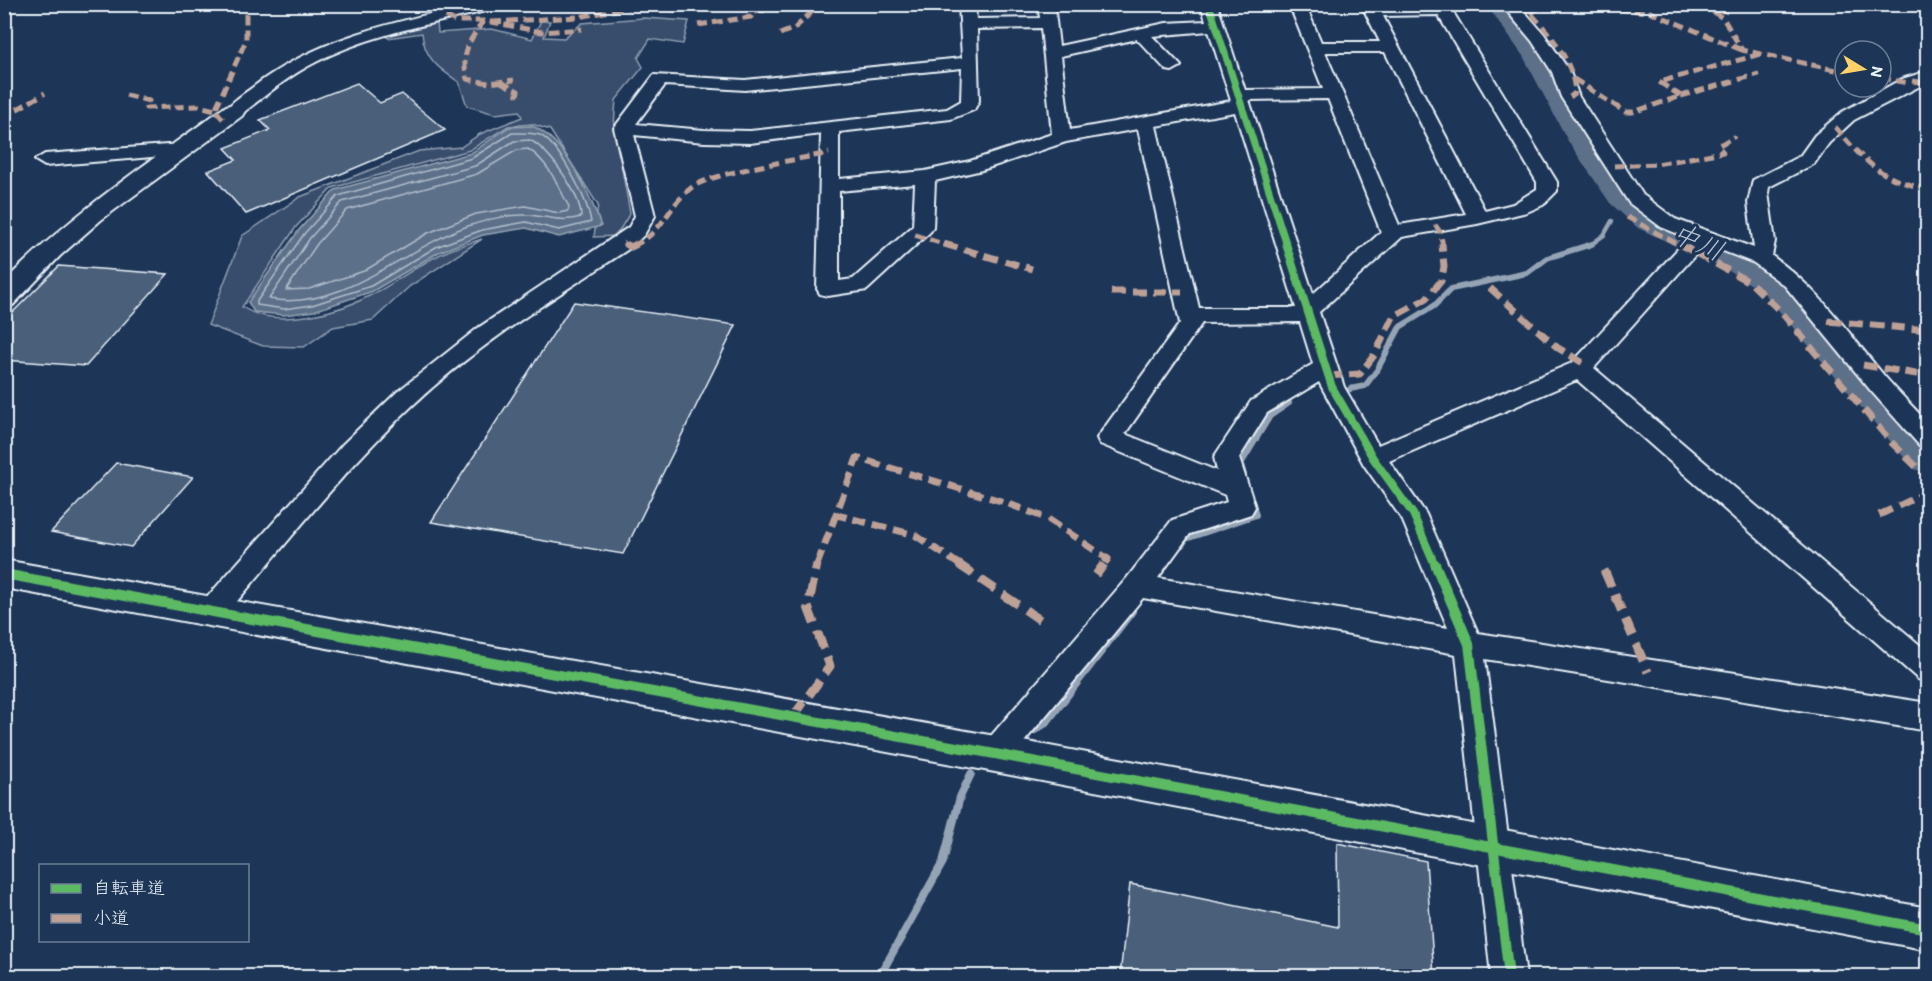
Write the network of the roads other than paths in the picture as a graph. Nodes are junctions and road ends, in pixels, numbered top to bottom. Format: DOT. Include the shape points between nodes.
graph roads {
  1 [pos="496,4"];
  2 [pos="967,4"];
  3 [pos="1046,4"];
  4 [pos="1209,4"];
  5 [pos="1297,4"];
  6 [pos="1509,4"];
  7 [pos="412,5"];
  8 [pos="1442,7"];
  9 [pos="1371,8"];
  10 [pos="1048,23"];
  11 [pos="967,24"];
  12 [pos="1216,26"];
  13 [pos="1140,33"];
  14 [pos="356,39"];
  15 [pos="1389,47"];
  16 [pos="1316,48"];
  17 [pos="1052,53"];
  18 [pos="971,62"];
  19 [pos="1172,66"];
  20 [pos="1928,76"];
  21 [pos="1335,94"];
  22 [pos="1239,100"];
  23 [pos="234,111"];
  24 [pos="1146,122"];
  25 [pos="623,128"];
  26 [pos="830,130"];
  27 [pos="1062,137"];
  28 [pos="181,150"];
  29 [pos="45,160"];
  30 [pos="925,177"];
  31 [pos="829,186"];
  32 [pos="1478,218"];
  33 [pos="1392,233"];
  34 [pos="1697,241"];
  35 [pos="1761,258"];
  36 [pos="4,299"];
  37 [pos="1307,313"];
  38 [pos="1189,316"];
  39 [pos="1326,367"];
  40 [pos="1580,369"];
  41 [pos="1928,439"];
  42 [pos="1373,458"];
  43 [pos="1235,489"];
  44 [pos="4,574"];
  45 [pos="1137,586"];
  46 [pos="212,611"];
  47 [pos="1469,644"];
  48 [pos="1928,669"];
  49 [pos="1928,717"];
  50 [pos="995,754"];
  51 [pos="1492,849"];
  52 [pos="1928,929"];
  53 [pos="1509,976"];
  1 -- 14 [label="street"];
  2 -- 11 [label="street"];
  3 -- 10 [label="street"];
  4 -- 12 [label="street"];
  5 -- 16 [label="street"];
  6 -- 34 [label="street" via="1561,72 1570,97 1636,199"];
  7 -- 14 [label="street"];
  8 -- 9 [label="street"];
  8 -- 32 [label="street" via="1547,182 1547,190 1534,203"];
  9 -- 15 [label="street"];
  10 -- 11 [label="street"];
  10 -- 17 [label="street"];
  11 -- 18 [label="street"];
  12 -- 13 [label="street"];
  12 -- 22 [label="street"];
  13 -- 17 [label="street"];
  13 -- 19 [label="street"];
  14 -- 23 [label="street" via="286,72"];
  15 -- 16 [label="street"];
  15 -- 32 [label="street"];
  16 -- 21 [label="street"];
  17 -- 27 [label="street"];
  18 -- 25 [label="street" via="745,85 660,79"];
  18 -- 26 [label="street" via="970,101 963,109 951,114"];
  20 -- 35 [label="street" via="1848,116 1822,139 1807,160 1760,184 1758,201 1766,249"];
  21 -- 22 [label="street"];
  21 -- 33 [label="street"];
  22 -- 24 [label="street"];
  22 -- 37 [label="street"];
  23 -- 28 [label="street"];
  24 -- 27 [label="street"];
  24 -- 38 [label="street"];
  25 -- 26 [label="street" via="729,138"];
  25 -- 46 [label="street" via="645,216 636,231 486,333 405,398 352,451"];
  26 -- 31 [label="street"];
  27 -- 30 [label="street" via="975,166"];
  28 -- 29 [label="street"];
  28 -- 36 [label="street" via="92,215"];
  30 -- 31 [label="street"];
  30 -- 31 [label="street" via="923,228 859,285 850,288 828,289"];
  32 -- 33 [label="street"];
  33 -- 37 [label="street"];
  34 -- 35 [label="street"];
  34 -- 40 [label="street"];
  35 -- 41 [label="street" via="1808,296"];
  37 -- 38 [label="street"];
  37 -- 39 [label="street"];
  38 -- 43 [label="street" via="1191,324 1109,438"];
  39 -- 42 [label="street" via="1332,387"];
  39 -- 43 [label="street" via="1259,407 1226,457"];
  40 -- 42 [label="street"];
  40 -- 48 [label="street"];
  42 -- 47 [label="street" via="1413,514"];
  43 -- 45 [label="street" via="1242,507 1180,527"];
  44 -- 46 [label="street"];
  45 -- 47 [label="street"];
  45 -- 50 [label="street"];
  46 -- 50 [label="street"];
  47 -- 49 [label="street"];
  47 -- 51 [label="street"];
  50 -- 51 [label="street"];
  51 -- 52 [label="street"];
  51 -- 53 [label="street"];
}
